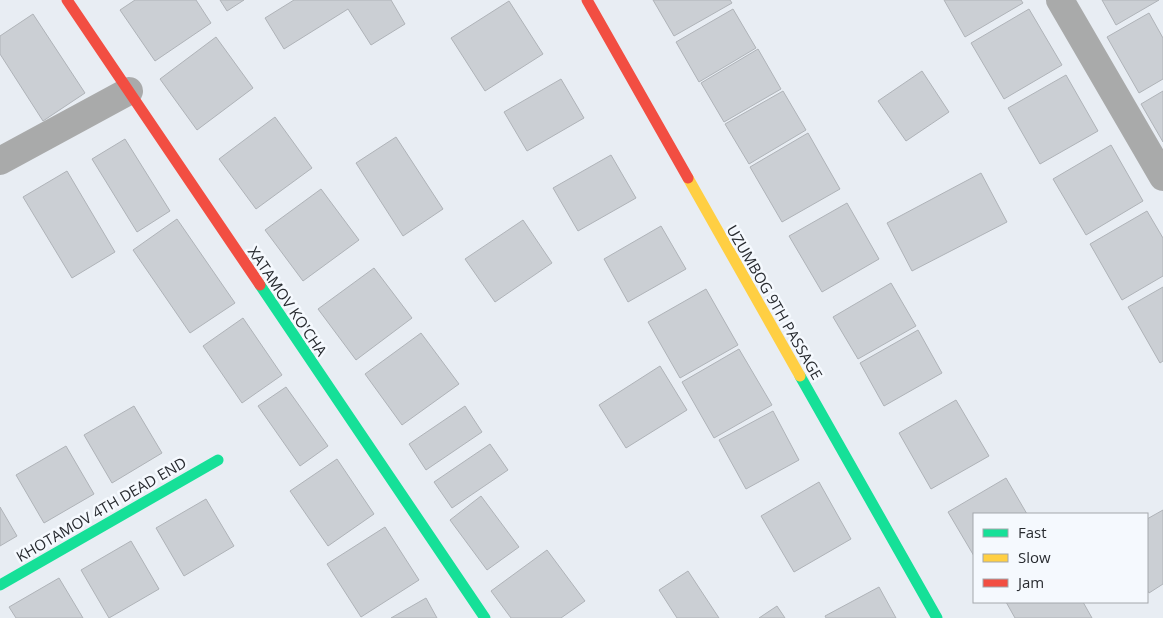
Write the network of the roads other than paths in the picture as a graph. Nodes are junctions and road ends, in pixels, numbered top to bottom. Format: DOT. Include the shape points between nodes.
graph roads {
  1 [pos="67,0"];
  2 [pos="587,0"];
  3 [pos="1060,0"];
  4 [pos="129,91"];
  5 [pos="0,161"];
  6 [pos="1163,177"];
  7 [pos="218,460"];
  8 [pos="0,585"];
  9 [pos="484,618"];
  10 [pos="937,618"];
  1 -- 4 [label="street, XATAMOV KO'CHA"];
  2 -- 10 [label="street, UZUMBOG 9TH PASSAGE"];
  3 -- 6 [label="street"];
  4 -- 5 [label="street"];
  4 -- 9 [label="street, XATAMOV KO'CHA"];
  7 -- 8 [label="street, KHOTAMOV 4TH DEAD END"];
}
